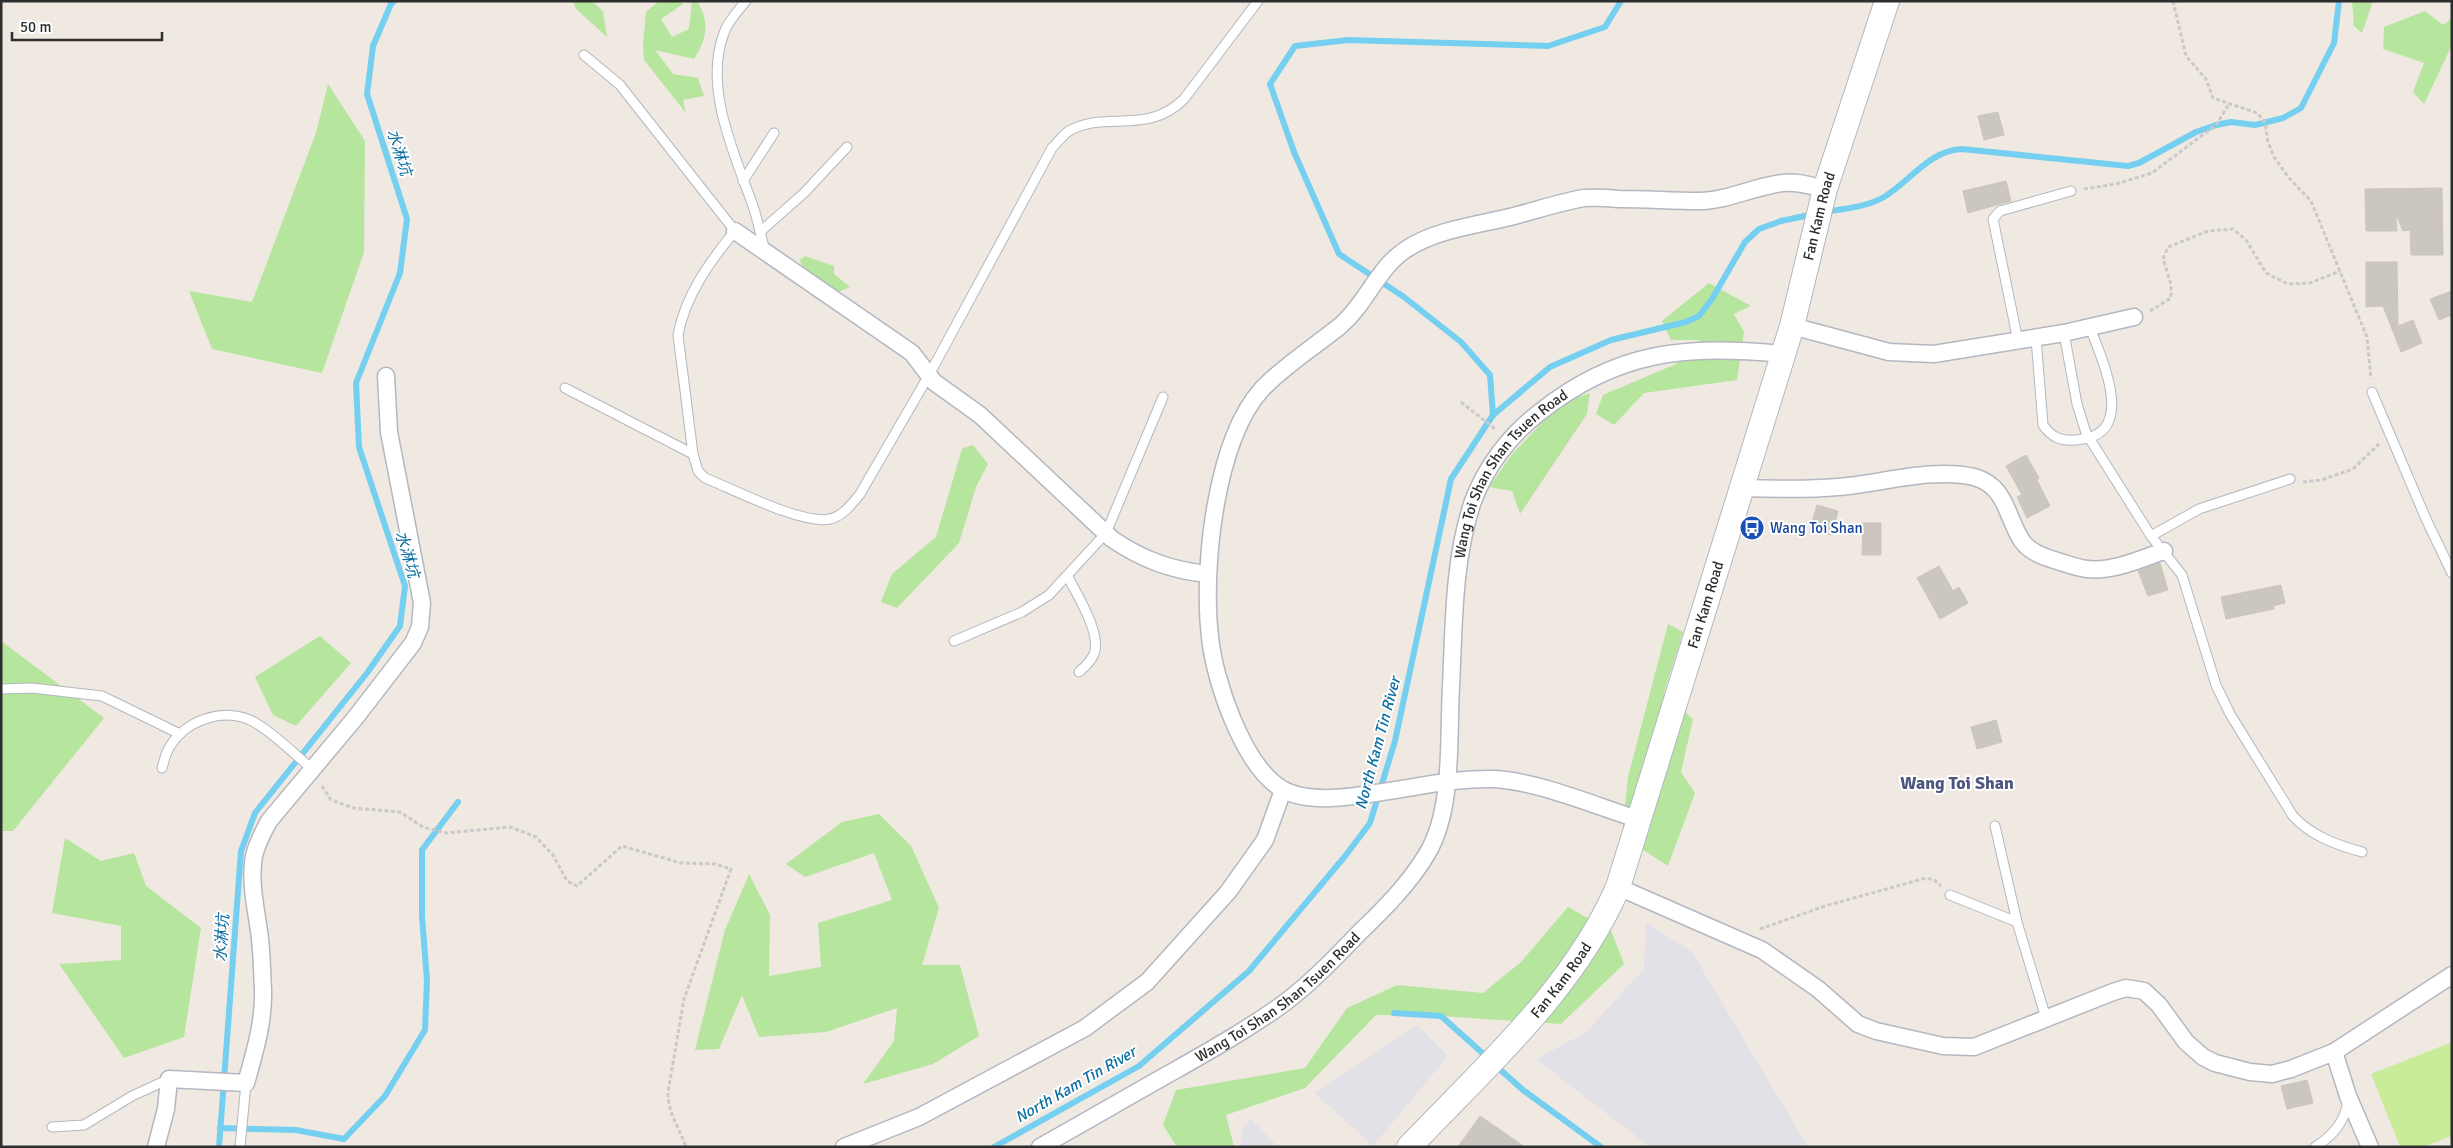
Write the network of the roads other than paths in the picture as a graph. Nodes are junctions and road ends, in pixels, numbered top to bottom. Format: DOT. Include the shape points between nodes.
graph roads {
  1 [pos="746,1"];
  2 [pos="1252,1"];
  3 [pos="1258,1"];
  4 [pos="1887,1"];
  5 [pos="1248,16"];
  6 [pos="584,55"];
  7 [pos="774,133"];
  8 [pos="847,147"];
  9 [pos="743,181"];
  10 [pos="1826,189"];
  11 [pos="2071,191"];
  12 [pos="735,231"];
  13 [pos="760,232"];
  14 [pos="765,251"];
  15 [pos="2134,317"];
  16 [pos="1792,326"];
  17 [pos="2090,327"];
  18 [pos="2064,333"];
  19 [pos="2036,338"];
  20 [pos="2018,341"];
  21 [pos="1782,354"];
  22 [pos="929,375"];
  23 [pos="386,376"];
  24 [pos="565,388"];
  25 [pos="2372,392"];
  26 [pos="1163,397"];
  27 [pos="2090,438"];
  28 [pos="693,454"];
  29 [pos="2290,479"];
  30 [pos="1743,488"];
  31 [pos="1106,533"];
  32 [pos="2150,536"];
  33 [pos="2164,551"];
  34 [pos="2452,573"];
  35 [pos="1207,574"];
  36 [pos="1068,576"];
  37 [pos="954,641"];
  38 [pos="1079,672"];
  39 [pos="1,689"];
  40 [pos="180,734"];
  41 [pos="162,768"];
  42 [pos="311,768"];
  43 [pos="1446,782"];
  44 [pos="1283,790"];
  45 [pos="1640,820"];
  46 [pos="1995,826"];
  47 [pos="2362,852"];
  48 [pos="1618,887"];
  49 [pos="1950,895"];
  50 [pos="2017,922"];
  51 [pos="2452,975"];
  52 [pos="2046,1018"];
  53 [pos="2334,1052"];
  54 [pos="169,1079"];
  55 [pos="246,1083"];
  56 [pos="2348,1096"];
  57 [pos="52,1127"];
  58 [pos="241,1142"];
  59 [pos="156,1147"];
  60 [pos="844,1147"];
  61 [pos="1040,1147"];
  62 [pos="1409,1147"];
  63 [pos="2315,1147"];
  64 [pos="2370,1147"];
  1 -- 9 [label="lane" via="724,33 719,61 722,118"];
  2 -- 5 [label="lane"];
  3 -- 5 [label="lane"];
  4 -- 10 [label="main road, Fan Kam Road"];
  5 -- 22 [label="lane" via="1174,109 1139,121 1086,125 1071,130 1052,148"];
  6 -- 12 [label="lane" via="620,85"];
  7 -- 9 [label="lane"];
  8 -- 13 [label="lane" via="804,193"];
  9 -- 13 [label="lane"];
  10 -- 16 [label="main road, Fan Kam Road"];
  10 -- 35 [label="street" via="1784,183 1705,201 1586,198 1435,236 1404,251 1340,326 1278,374 1246,410 1229,446"];
  11 -- 20 [label="lane" via="2000,212 1993,219"];
  12 -- 14 [label="street"];
  12 -- 28 [label="lane" via="700,278 678,335"];
  13 -- 14 [label="lane"];
  14 -- 22 [label="street" via="912,352"];
  15 -- 17 [label="street"];
  16 -- 20 [label="street" via="1889,352 1934,354"];
  16 -- 21 [label="main road, Fan Kam Road"];
  17 -- 18 [label="street"];
  17 -- 27 [label="lane" via="2108,379 2112,410 2106,428"];
  18 -- 19 [label="street"];
  18 -- 27 [label="lane" via="2077,404"];
  19 -- 20 [label="street"];
  19 -- 27 [label="lane" via="2043,425 2051,436 2058,439"];
  21 -- 30 [label="main road, Fan Kam Road"];
  21 -- 43 [label="street, Wang Toi Shan Shan Tsuen Road" via="1707,349 1641,358 1588,379 1558,397 1508,440 1473,501 1464,534 1455,605"];
  22 -- 28 [label="lane" via="860,494 848,508 829,519 782,510 705,478 698,471"];
  22 -- 31 [label="street" via="944,391 980,416"];
  23 -- 42 [label="street" via="390,432 422,603 420,627 413,643"];
  24 -- 28 [label="lane"];
  25 -- 34 [label="lane"];
  26 -- 31 [label="lane"];
  27 -- 32 [label="lane"];
  29 -- 32 [label="lane" via="2199,509"];
  30 -- 33 [label="street" via="1838,488 1913,478 1972,477 1999,492 2023,542 2042,556 2098,570 2111,569"];
  30 -- 45 [label="main road, Fan Kam Road"];
  31 -- 35 [label="street" via="1133,553 1157,564"];
  31 -- 36 [label="lane"];
  32 -- 33 [label="lane"];
  33 -- 47 [label="lane" via="2187,586 2208,663 2230,714 2293,816 2304,828 2342,847"];
  35 -- 44 [label="street" via="1212,655 1226,703 1260,768"];
  36 -- 37 [label="lane" via="1049,595 1022,612"];
  36 -- 38 [label="lane" via="1094,630 1096,643 1094,653"];
  39 -- 40 [label="lane" via="32,688 102,696"];
  40 -- 41 [label="lane" via="168,749"];
  40 -- 42 [label="lane" via="196,722 215,716 234,716 253,722"];
  42 -- 55 [label="street" via="269,821 254,856 254,905 263,990 262,1023"];
  43 -- 44 [label="street" via="1317,798"];
  43 -- 45 [label="street" via="1495,779 1515,782"];
  43 -- 61 [label="street, Wang Toi Shan Shan Tsuen Road" via="1438,826 1427,854 1394,898 1313,980 1237,1035"];
  44 -- 60 [label="street" via="1265,840 1228,892 1147,982 1076,1032 919,1117"];
  45 -- 48 [label="main road, Fan Kam Road"];
  46 -- 50 [label="lane"];
  48 -- 52 [label="street" via="1739,939 1789,967 1858,1024 1876,1031 1943,1046 1974,1047"];
  48 -- 62 [label="main road, Fan Kam Road" via="1587,945 1553,992"];
  49 -- 50 [label="lane"];
  50 -- 52 [label="lane"];
  51 -- 53 [label="street"];
  52 -- 53 [label="street" via="2113,992 2134,988 2151,997 2186,1042 2203,1057 2231,1069 2272,1074"];
  53 -- 56 [label="street"];
  54 -- 55 [label="street"];
  54 -- 57 [label="lane" via="132,1096 84,1125"];
  54 -- 59 [label="street" via="166,1109"];
  55 -- 58 [label="lane"];
  56 -- 63 [label="lane" via="2339,1127"];
  56 -- 64 [label="street"];
}
